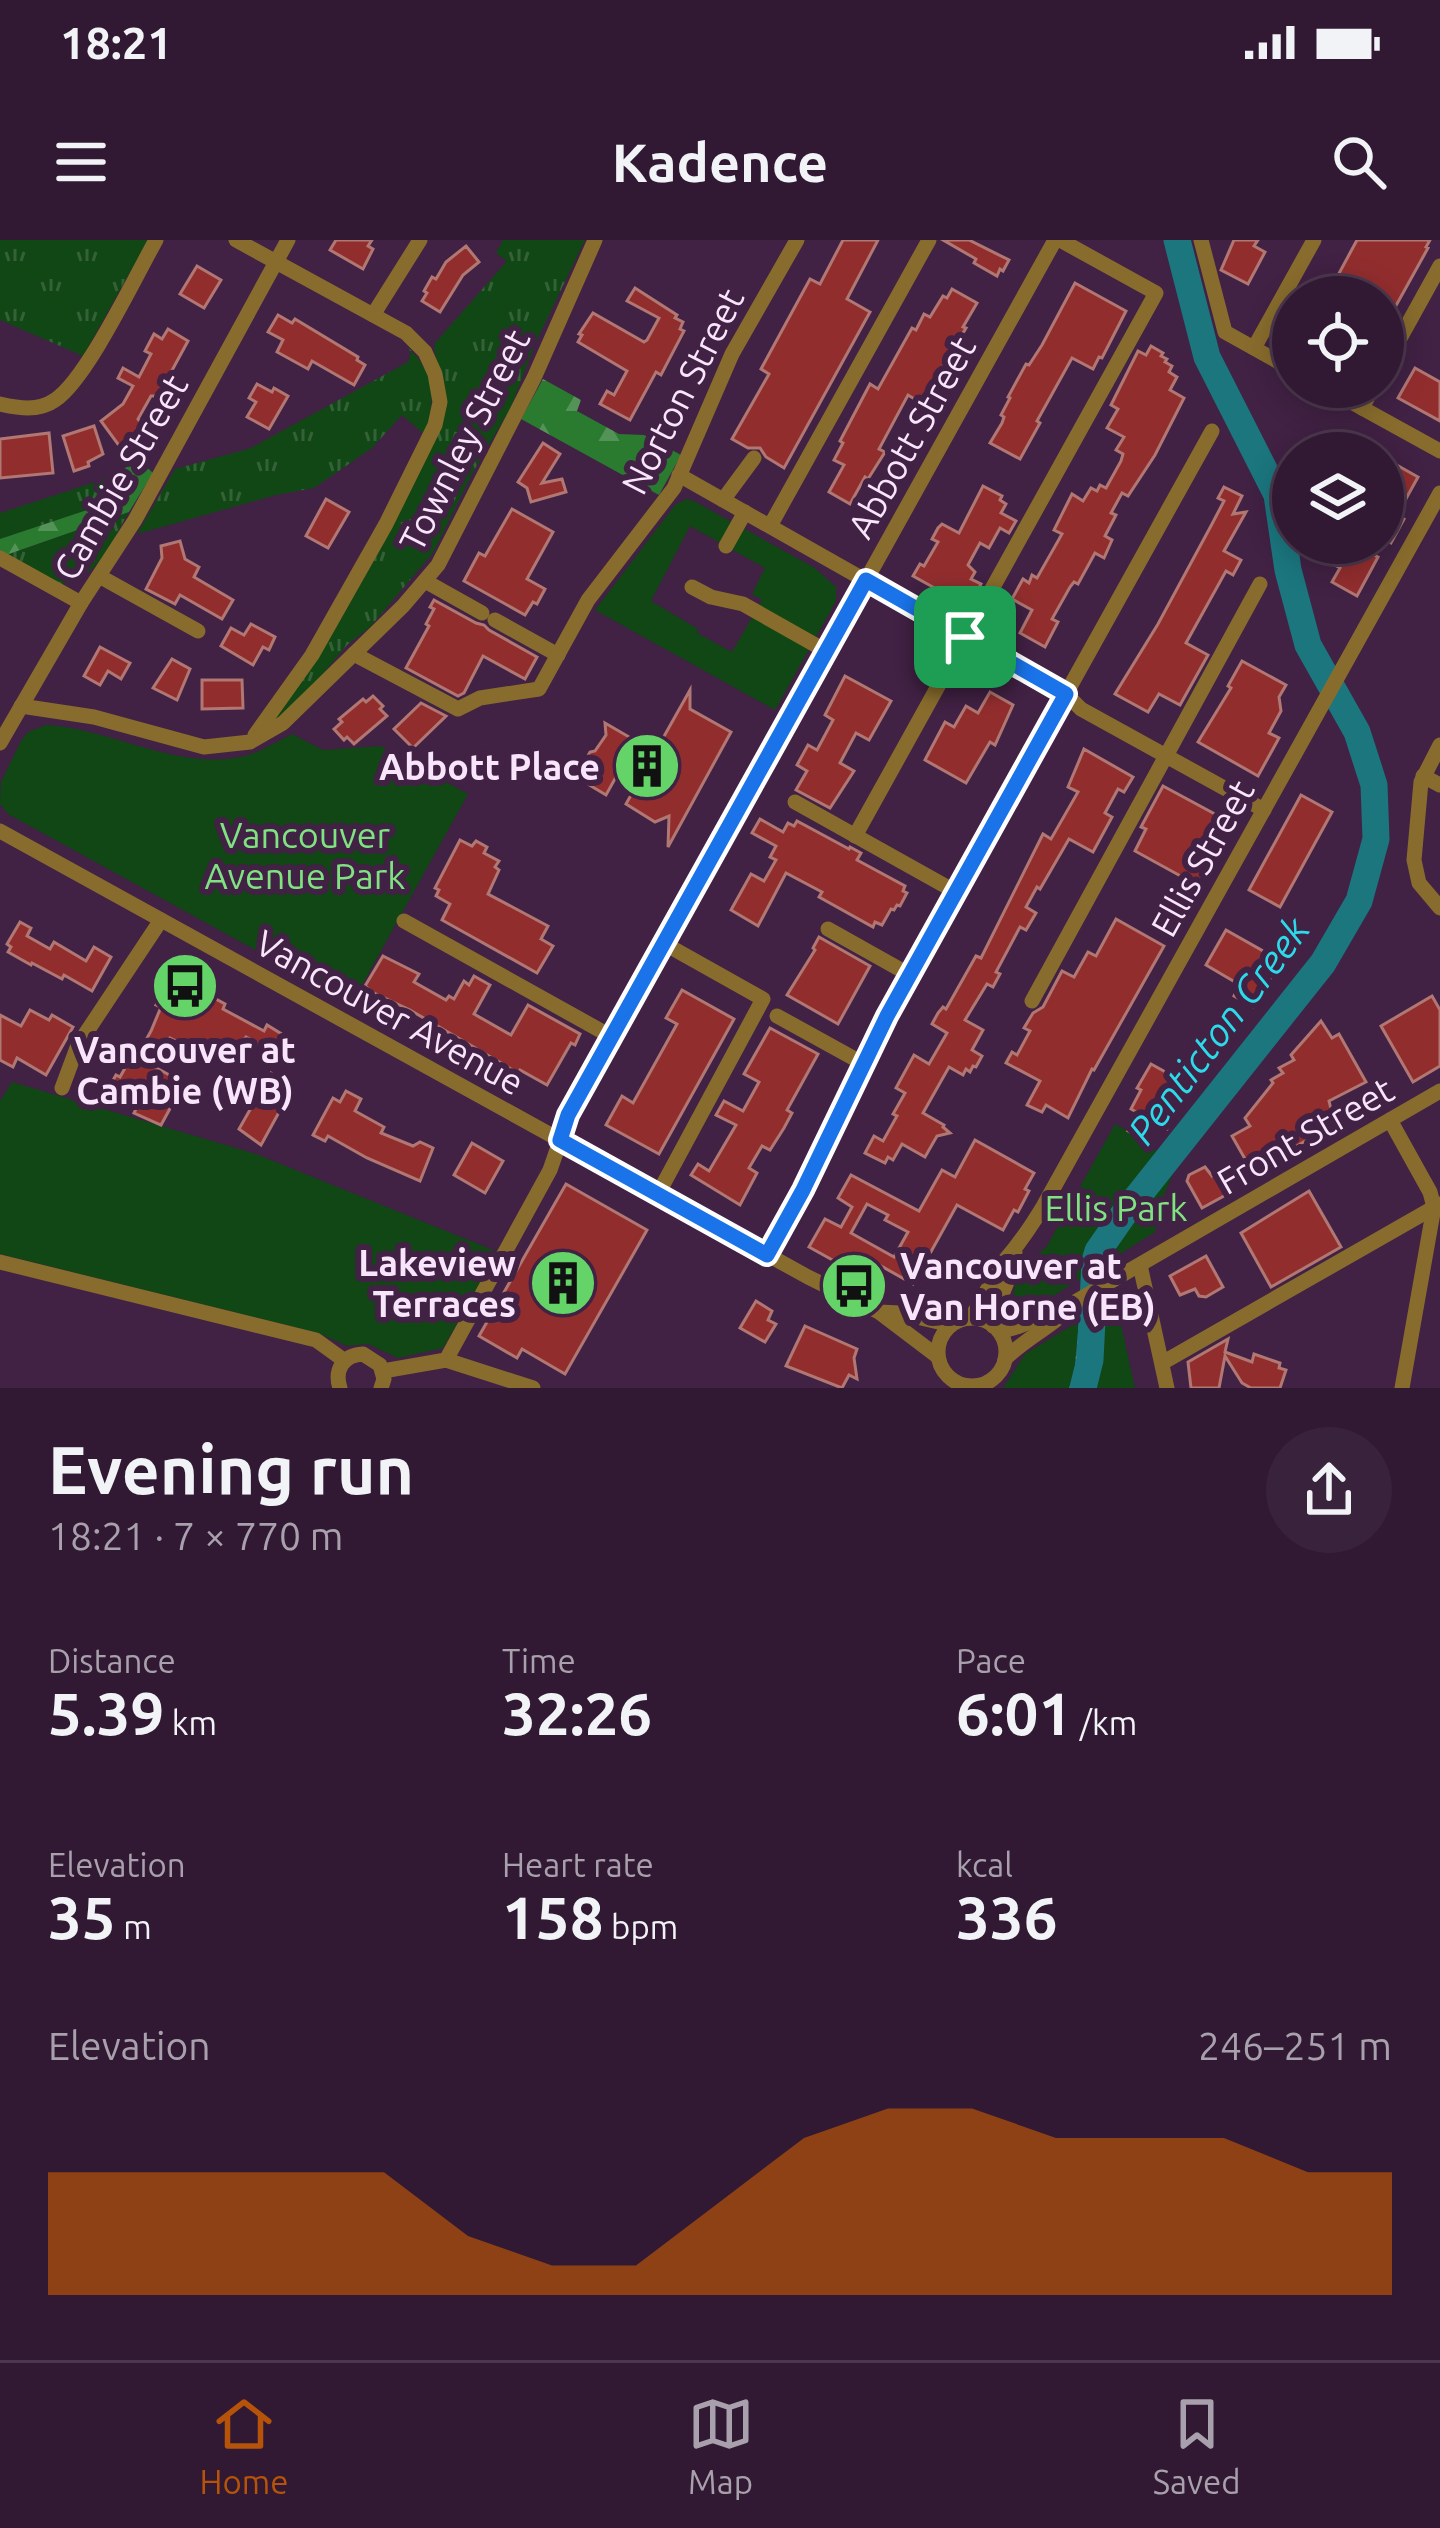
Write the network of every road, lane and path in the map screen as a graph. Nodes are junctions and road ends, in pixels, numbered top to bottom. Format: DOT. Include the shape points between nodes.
graph roads {
  1 [pos="156,240"];
  2 [pos="236,240"];
  3 [pos="288,240"];
  4 [pos="420,240"];
  5 [pos="595,240"];
  6 [pos="797,240"];
  7 [pos="929,240"];
  8 [pos="1058,240"];
  9 [pos="1202,240"];
  10 [pos="1314,240"];
  11 [pos="275,263"];
  12 [pos="1440,266"];
  13 [pos="373,315"];
  14 [pos="1404,331"];
  15 [pos="1254,348"];
  16 [pos="1272,358"];
  17 [pos="0,404"];
  18 [pos="1361,408"];
  19 [pos="1212,431"];
  20 [pos="1440,452"];
  21 [pos="754,458"];
  22 [pos="679,475"];
  23 [pos="1440,493"];
  24 [pos="722,500"];
  25 [pos="745,512"];
  26 [pos="770,526"];
  27 [pos="726,546"];
  28 [pos="0,558"];
  29 [pos="98,576"];
  30 [pos="424,580"];
  31 [pos="866,580"];
  32 [pos="1260,584"];
  33 [pos="692,586"];
  34 [pos="81,603"];
  35 [pos="198,631"];
  36 [pos="965,637"];
  37 [pos="826,651"];
  38 [pos="354,655"];
  39 [pos="558,655"];
  40 [pos="1066,694"];
  41 [pos="21,706"];
  42 [pos="250,742"];
  43 [pos="0,743"];
  44 [pos="1440,745"];
  45 [pos="1166,756"];
  46 [pos="1423,776"];
  47 [pos="1440,785"];
  48 [pos="796,802"];
  49 [pos="1264,810"];
  50 [pos="0,831"];
  51 [pos="855,836"];
  52 [pos="956,892"];
  53 [pos="1440,908"];
  54 [pos="160,920"];
  55 [pos="404,921"];
  56 [pos="828,929"];
  57 [pos="665,944"];
  58 [pos="910,975"];
  59 [pos="1032,1001"];
  60 [pos="777,1016"];
  61 [pos="612,1037"];
  62 [pos="863,1064"];
  63 [pos="62,1088"];
  64 [pos="1440,1091"];
  65 [pos="1390,1120"];
  66 [pos="560,1140"];
  67 [pos="658,1194"];
  68 [pos="1437,1205"];
  69 [pos="1015,1252"];
  70 [pos="767,1255"];
  71 [pos="0,1262"];
  72 [pos="1140,1265"];
  73 [pos="1075,1302"];
  74 [pos="878,1312"];
  75 [pos="970,1318"];
  76 [pos="951,1324"];
  77 [pos="996,1328"];
  78 [pos="1006,1359"];
  79 [pos="345,1360"];
  80 [pos="446,1360"];
  81 [pos="939,1362"];
  82 [pos="1162,1363"];
  83 [pos="382,1380"];
  84 [pos="966,1387"];
  85 [pos="340,1388"];
  86 [pos="533,1388"];
  87 [pos="935,1388"];
  88 [pos="1167,1388"];
  89 [pos="1402,1388"];
  1 -- 17 [label="street" via="68,388 42,406"];
  2 -- 11 [label="street"];
  3 -- 11 [label="street, Cambie Street"];
  4 -- 13 [label="street"];
  5 -- 30 [label="street, Townley Street" via="534,378"];
  6 -- 22 [label="street, Norton Street" via="732,354"];
  7 -- 26 [label="street"];
  8 -- 31 [label="street, Abbott Street"];
  8 -- 36 [label="street" via="1156,293"];
  9 -- 15 [label="street" via="1225,332"];
  10 -- 15 [label="street"];
  11 -- 13 [label="street"];
  11 -- 29 [label="street, Cambie Street"];
  12 -- 14 [label="street"];
  13 -- 42 [label="street" via="424,352 440,402 435,425 312,655"];
  15 -- 16 [label="street"];
  18 -- 20 [label="street"];
  19 -- 40 [label="street"];
  21 -- 24 [label="street"];
  22 -- 24 [label="street"];
  22 -- 39 [label="street, Norton Street"];
  23 -- 49 [label="street, Ellis Street"];
  24 -- 25 [label="street"];
  25 -- 26 [label="street"];
  25 -- 27 [label="street"];
  26 -- 31 [label="street"];
  28 -- 34 [label="street"];
  29 -- 34 [label="street, Cambie Street"];
  29 -- 35 [label="street"];
  30 -- 38 [label="street, Townley Street"];
  30 -- 39 [label="street"];
  31 -- 36 [label="street"];
  31 -- 37 [label="street, Abbott Street"];
  32 -- 45 [label="street"];
  33 -- 37 [label="street" via="743,604"];
  34 -- 41 [label="street, Cambie Street"];
  36 -- 40 [label="street"];
  36 -- 51 [label="street"];
  37 -- 57 [label="street, Abbott Street"];
  38 -- 39 [label="street, Norton Street" via="458,709 539,689"];
  38 -- 42 [label="street, Townley Street" via="283,723"];
  40 -- 45 [label="street"];
  40 -- 52 [label="street"];
  41 -- 42 [label="street" via="204,747"];
  41 -- 43 [label="street, Cambie Street"];
  44 -- 46 [label="street"];
  45 -- 49 [label="street"];
  45 -- 59 [label="street"];
  46 -- 47 [label="street"];
  46 -- 53 [label="street" via="1415,874"];
  48 -- 51 [label="street"];
  49 -- 69 [label="street, Ellis Street"];
  50 -- 54 [label="street, Vancouver Avenue"];
  51 -- 52 [label="street"];
  52 -- 58 [label="street"];
  54 -- 63 [label="street" via="78,1045"];
  54 -- 66 [label="street, Vancouver Avenue"];
  55 -- 61 [label="street"];
  56 -- 58 [label="street"];
  57 -- 61 [label="street, Abbott Street"];
  57 -- 67 [label="street" via="763,999"];
  58 -- 62 [label="street"];
  60 -- 62 [label="street"];
  61 -- 66 [label="street, Abbott Street"];
  62 -- 70 [label="street"];
  64 -- 65 [label="street, Front Street"];
  65 -- 68 [label="street"];
  65 -- 72 [label="street, Front Street"];
  66 -- 67 [label="street, Vancouver Avenue"];
  66 -- 80 [label="street, Abbott Street"];
  67 -- 70 [label="street, Vancouver Avenue"];
  68 -- 82 [label="street"];
  68 -- 89 [label="street"];
  69 -- 75 [label="street, Ellis Street"];
  69 -- 77 [label="street, Ellis Street"];
  70 -- 74 [label="street, Vancouver Avenue"];
  71 -- 79 [label="street" via="316,1340"];
  72 -- 73 [label="street, Front Street"];
  72 -- 82 [label="street"];
  73 -- 77 [label="street, Front Street" via="1013,1329"];
  73 -- 78 [label="street, Front Street"];
  74 -- 76 [label="street, Vancouver Avenue"];
  74 -- 81 [label="street, Vancouver Avenue"];
  75 -- 76 [label="street"];
  75 -- 77 [label="street"];
  76 -- 81 [label="street"];
  77 -- 78 [label="street"];
  78 -- 84 [label="street" via="988,1383"];
  79 -- 83 [label="street" via="370,1356"];
  79 -- 85 [label="street"];
  80 -- 83 [label="street"];
  80 -- 86 [label="street"];
  81 -- 84 [label="street"];
  81 -- 87 [label="street"];
  82 -- 88 [label="street"];
}
